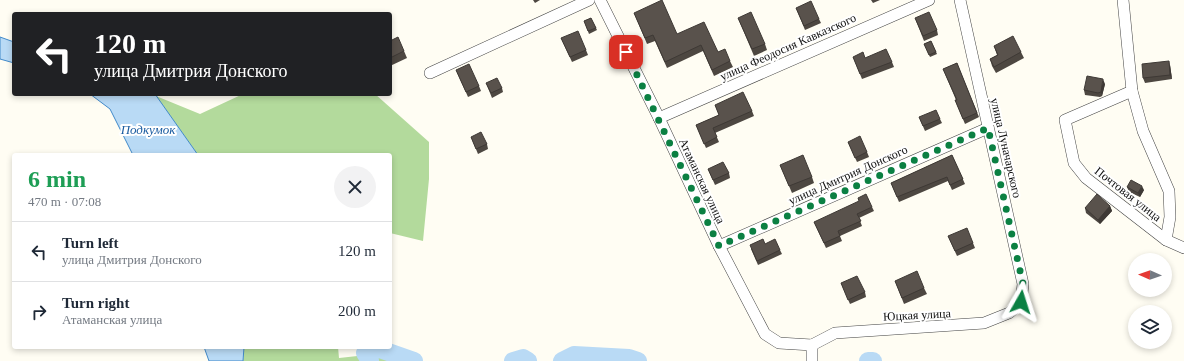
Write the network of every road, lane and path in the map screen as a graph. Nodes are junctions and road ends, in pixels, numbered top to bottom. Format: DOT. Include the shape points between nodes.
graph roads {
  1 [pos="589,0"];
  2 [pos="600,0"];
  3 [pos="929,0"];
  4 [pos="960,0"];
  5 [pos="1124,0"];
  6 [pos="430,73"];
  7 [pos="1132,91"];
  8 [pos="659,118"];
  9 [pos="988,128"];
  10 [pos="1166,240"];
  11 [pos="719,246"];
  12 [pos="1184,248"];
  13 [pos="1021,302"];
  14 [pos="812,345"];
  15 [pos="812,361"];
  1 -- 6 [label="street"];
  2 -- 8 [label="street, Атаманская улица"];
  3 -- 8 [label="street, улица Феодосия Кавказского"];
  4 -- 9 [label="street, улица Луначарского"];
  5 -- 7 [label="street"];
  7 -- 10 [label="street" via="1143,132 1170,191 1170,217"];
  7 -- 10 [label="street, Почтовая улица" via="1065,120 1074,163 1086,178"];
  8 -- 11 [label="street, Атаманская улица"];
  9 -- 11 [label="street, улица Дмитрия Донского"];
  9 -- 13 [label="street, улица Луначарского" via="1023,284"];
  10 -- 12 [label="street"];
  11 -- 14 [label="street, Атаманская улица" via="765,334 779,343"];
  13 -- 14 [label="street, Юцкая улица" via="1010,313 984,323 835,333"];
  14 -- 15 [label="street"];
}
